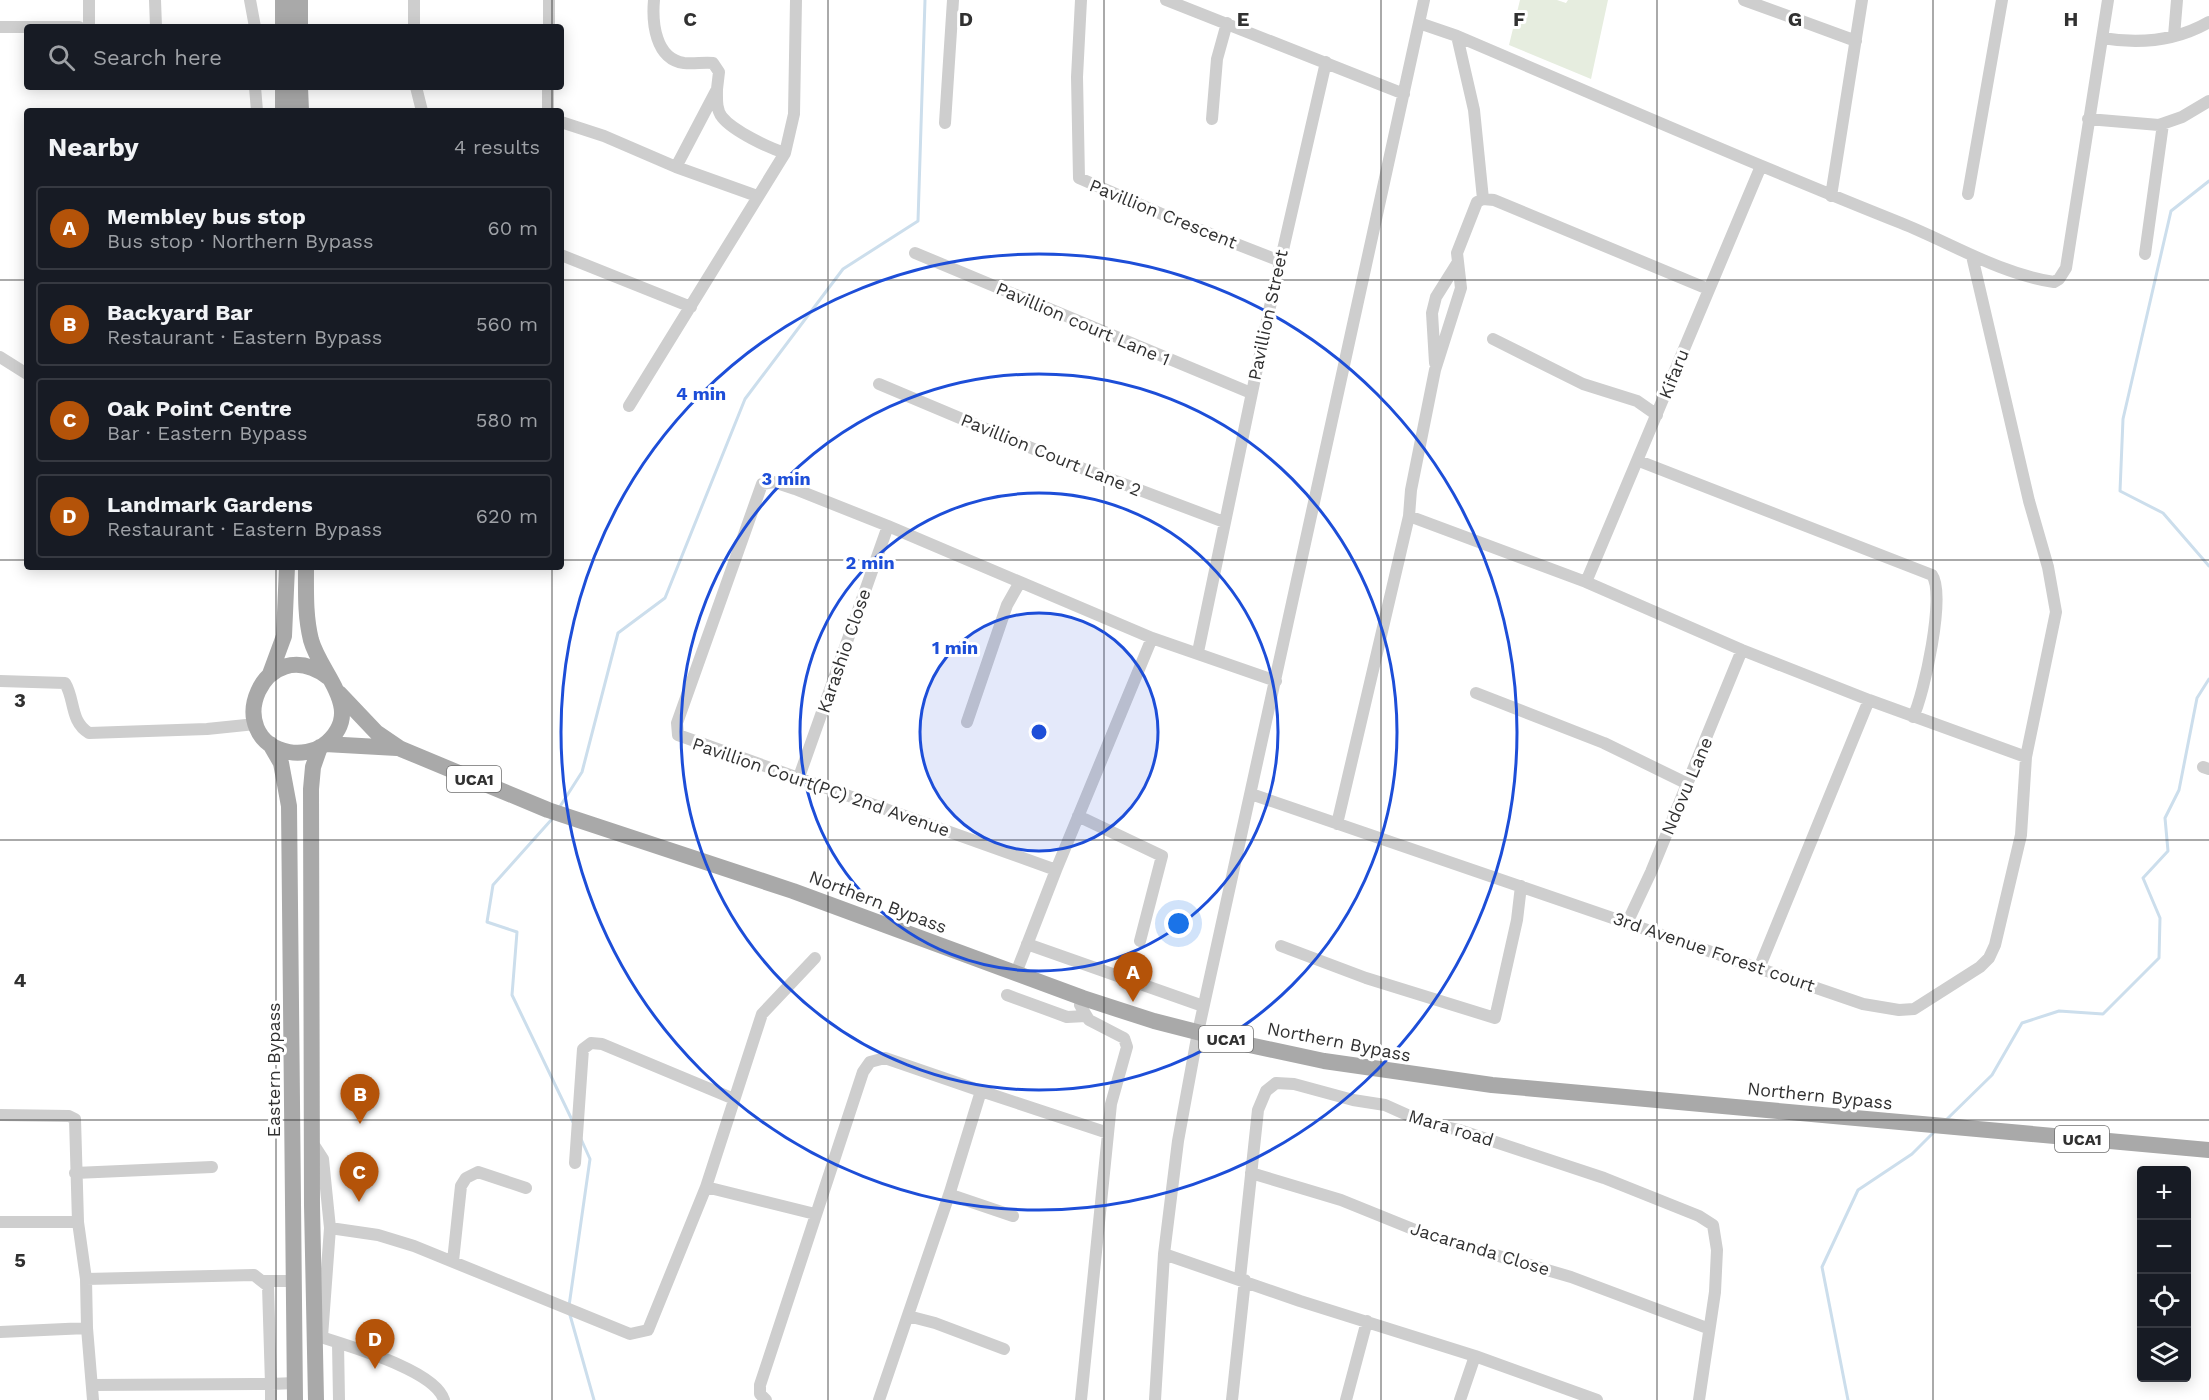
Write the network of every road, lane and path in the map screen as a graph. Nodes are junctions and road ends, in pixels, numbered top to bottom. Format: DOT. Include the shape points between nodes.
graph roads {
  1 [pos="89,0"];
  2 [pos="155,0"];
  3 [pos="250,0"];
  4 [pos="285,0"];
  5 [pos="300,0"];
  6 [pos="414,0"];
  7 [pos="549,0"];
  8 [pos="654,0"];
  9 [pos="796,0"];
  10 [pos="953,0"];
  11 [pos="1081,0"];
  12 [pos="1166,0"];
  13 [pos="1424,0"];
  14 [pos="1744,0"];
  15 [pos="1863,0"];
  16 [pos="2002,0"];
  17 [pos="2108,0"];
  18 [pos="2177,0"];
  19 [pos="2209,22"];
  20 [pos="1227,23"];
  21 [pos="1419,23"];
  22 [pos="89,24"];
  23 [pos="156,24"];
  24 [pos="254,24"];
  25 [pos="285,24"];
  26 [pos="300,24"];
  27 [pos="414,24"];
  28 [pos="549,24"];
  29 [pos="0,27"];
  30 [pos="24,27"];
  31 [pos="1457,36"];
  32 [pos="2174,36"];
  33 [pos="2102,38"];
  34 [pos="1856,41"];
  35 [pos="1326,62"];
  36 [pos="717,89"];
  37 [pos="255,90"];
  38 [pos="285,90"];
  39 [pos="300,90"];
  40 [pos="417,90"];
  41 [pos="548,90"];
  42 [pos="1404,94"];
  43 [pos="2209,101"];
  44 [pos="257,108"];
  45 [pos="285,108"];
  46 [pos="301,108"];
  47 [pos="421,108"];
  48 [pos="548,108"];
  49 [pos="2088,118"];
  50 [pos="1212,119"];
  51 [pos="564,123"];
  52 [pos="945,123"];
  53 [pos="2163,124"];
  54 [pos="786,153"];
  55 [pos="1761,166"];
  56 [pos="676,167"];
  57 [pos="1968,194"];
  58 [pos="757,196"];
  59 [pos="1831,196"];
  60 [pos="1484,199"];
  61 [pos="915,253"];
  62 [pos="2145,254"];
  63 [pos="1972,255"];
  64 [pos="564,256"];
  65 [pos="1280,261"];
  66 [pos="1458,262"];
  67 [pos="1708,289"];
  68 [pos="691,307"];
  69 [pos="1493,339"];
  70 [pos="0,357"];
  71 [pos="1435,370"];
  72 [pos="24,372"];
  73 [pos="879,384"];
  74 [pos="1251,393"];
  75 [pos="629,406"];
  76 [pos="1657,415"];
  77 [pos="1639,461"];
  78 [pos="1409,516"];
  79 [pos="1224,522"];
  80 [pos="888,526"];
  81 [pos="287,570"];
  82 [pos="306,570"];
  83 [pos="1020,582"];
  84 [pos="1586,582"];
  85 [pos="1152,638"];
  86 [pos="1742,650"];
  87 [pos="1198,652"];
  88 [pos="270,674"];
  89 [pos="328,677"];
  90 [pos="0,681"];
  91 [pos="1275,681"];
  92 [pos="339,693"];
  93 [pos="1476,693"];
  94 [pos="1869,700"];
  95 [pos="1913,717"];
  96 [pos="966,722"];
  97 [pos="256,724"];
  98 [pos="270,744"];
  99 [pos="323,746"];
  100 [pos="401,749"];
  101 [pos="2026,757"];
  102 [pos="799,777"];
  103 [pos="1688,784"];
  104 [pos="1251,794"];
  105 [pos="1078,816"];
  106 [pos="1337,824"];
  107 [pos="1056,870"];
  108 [pos="1521,886"];
  109 [pos="1628,921"];
  110 [pos="1140,941"];
  111 [pos="1027,944"];
  112 [pos="1281,946"];
  113 [pos="815,958"];
  114 [pos="1760,966"];
  115 [pos="1016,973"];
  116 [pos="1007,995"];
  117 [pos="1083,998"];
  118 [pos="1203,1006"];
  119 [pos="1086,1016"];
  120 [pos="1198,1032"];
  121 [pos="981,1091"];
  122 [pos="734,1099"];
  123 [pos="0,1115"];
  124 [pos="1108,1132"];
  125 [pos="312,1142"];
  126 [pos="2209,1150"];
  127 [pos="575,1163"];
  128 [pos="212,1167"];
  129 [pos="75,1173"];
  130 [pos="1251,1173"];
  131 [pos="706,1187"];
  132 [pos="526,1188"];
  133 [pos="950,1192"];
  134 [pos="815,1214"];
  135 [pos="1013,1216"];
  136 [pos="0,1222"];
  137 [pos="78,1222"];
  138 [pos="330,1228"];
  139 [pos="1164,1254"];
  140 [pos="453,1261"];
  141 [pos="86,1279"];
  142 [pos="1242,1279"];
  143 [pos="263,1281"];
  144 [pos="294,1281"];
  145 [pos="908,1316"];
  146 [pos="1366,1321"];
  147 [pos="87,1328"];
  148 [pos="1707,1328"];
  149 [pos="0,1332"];
  150 [pos="318,1336"];
  151 [pos="338,1343"];
  152 [pos="1004,1349"];
  153 [pos="1475,1356"];
  154 [pos="93,1384"];
  155 [pos="271,1384"];
  156 [pos="295,1391"];
  157 [pos="1565,1395"];
  158 [pos="93,1400"];
  159 [pos="271,1400"];
  160 [pos="316,1400"];
  161 [pos="339,1400"];
  162 [pos="444,1400"];
  163 [pos="766,1400"];
  164 [pos="879,1400"];
  165 [pos="1081,1400"];
  166 [pos="1155,1400"];
  167 [pos="1232,1400"];
  168 [pos="1346,1400"];
  169 [pos="1460,1400"];
  170 [pos="1597,1400"];
  171 [pos="1699,1400"];
  1 -- 22 [label="street"];
  2 -- 23 [label="street"];
  3 -- 24 [label="street"];
  4 -- 25 [label="main road"];
  5 -- 26 [label="main road"];
  6 -- 27 [label="street"];
  7 -- 28 [label="street"];
  8 -- 36 [label="street" via="656,37 676,60 713,63 719,72"];
  9 -- 54 [label="street" via="794,114"];
  10 -- 52 [label="street"];
  11 -- 65 [label="street, Pavillion Crescent" via="1077,77 1079,178"];
  12 -- 20 [label="street"];
  13 -- 21 [label="street"];
  14 -- 34 [label="street"];
  15 -- 34 [label="street"];
  16 -- 57 [label="street"];
  17 -- 33 [label="street"];
  18 -- 32 [label="street"];
  19 -- 32 [label="street"];
  20 -- 35 [label="street"];
  20 -- 50 [label="street" via="1217,59"];
  21 -- 31 [label="street"];
  21 -- 42 [label="street"];
  29 -- 30 [label="street"];
  31 -- 55 [label="street"];
  31 -- 60 [label="street" via="1469,80"];
  32 -- 33 [label="street" via="2148,42"];
  33 -- 49 [label="street"];
  34 -- 59 [label="street"];
  35 -- 42 [label="street"];
  35 -- 65 [label="street, Pavillion Street"];
  36 -- 54 [label="street" via="717,106 729,124 771,149"];
  36 -- 56 [label="street"];
  37 -- 44 [label="street"];
  38 -- 45 [label="main road"];
  39 -- 46 [label="main road"];
  40 -- 47 [label="street"];
  41 -- 48 [label="street"];
  42 -- 91 [label="street"];
  43 -- 53 [label="street"];
  49 -- 53 [label="street"];
  49 -- 63 [label="street" via="2069,252 2059,279 2054,282 2039,278"];
  51 -- 56 [label="street"];
  53 -- 62 [label="street"];
  54 -- 58 [label="street"];
  55 -- 59 [label="street"];
  55 -- 67 [label="street, Kifaru"];
  56 -- 58 [label="street"];
  58 -- 68 [label="street"];
  59 -- 63 [label="street"];
  60 -- 66 [label="street" via="1477,202 1463,235"];
  60 -- 67 [label="street"];
  61 -- 74 [label="street, Pavillion court Lane 1"];
  63 -- 101 [label="street, 3rd Avenue Forest court" via="2056,612"];
  64 -- 68 [label="street"];
  65 -- 74 [label="street, Pavillion Street"];
  66 -- 71 [label="street" via="1461,288"];
  66 -- 71 [label="street" via="1432,313"];
  67 -- 76 [label="street, Kifaru"];
  68 -- 75 [label="street"];
  69 -- 76 [label="street" via="1583,384 1637,401"];
  70 -- 72 [label="street"];
  71 -- 78 [label="street"];
  73 -- 79 [label="street, Pavillion Court Lane 2" via="1055,458"];
  74 -- 79 [label="street, Pavillion Street"];
  76 -- 77 [label="street, Kifaru"];
  77 -- 84 [label="street, Kifaru"];
  77 -- 95 [label="street" via="1932,575 1937,582 1938,603 1924,686"];
  78 -- 84 [label="street"];
  78 -- 106 [label="street"];
  79 -- 87 [label="street, Pavillion Street"];
  80 -- 83 [label="street, Pavillion Court(PC) 2nd Avenue"];
  80 -- 102 [label="street, Karashio Close"];
  80 -- 102 [label="street, Pavillion Court(PC) 2nd Avenue" via="795,489 766,482 758,492 718,603 676,730 682,738"];
  81 -- 88 [label="main road" via="284,636"];
  82 -- 89 [label="main road" via="311,640"];
  83 -- 85 [label="street, Pavillion Court(PC) 2nd Avenue"];
  83 -- 96 [label="street" via="1007,605"];
  84 -- 86 [label="street"];
  85 -- 87 [label="street, Pavillion Court(PC) 2nd Avenue"];
  85 -- 105 [label="street"];
  86 -- 94 [label="street"];
  86 -- 103 [label="street, Ndovu Lane"];
  87 -- 91 [label="street, Pavillion Court(PC) 2nd Avenue"];
  88 -- 89 [label="main road" via="288,666 308,666"];
  88 -- 97 [label="main road" via="254,699"];
  89 -- 92 [label="main road"];
  90 -- 97 [label="street" via="64,683 79,724 89,733"];
  91 -- 104 [label="street"];
  92 -- 99 [label="main road, Eastern Bypass" via="340,720"];
  92 -- 100 [label="main road, UCA1" via="376,732"];
  93 -- 103 [label="street" via="1604,743"];
  94 -- 95 [label="street"];
  94 -- 114 [label="street"];
  95 -- 101 [label="street"];
  97 -- 98 [label="main road, Eastern Bypass"];
  98 -- 99 [label="main road" via="295,753"];
  98 -- 144 [label="main road, Eastern Bypass" via="281,763 289,806"];
  99 -- 100 [label="main road, UCA1"];
  99 -- 125 [label="main road, Eastern Bypass" via="313,767 311,789"];
  100 -- 115 [label="main road, Northern Bypass / UCA1" via="548,810 793,891"];
  101 -- 114 [label="street, 3rd Avenue Forest court" via="2021,834 1995,945 1980,966 1914,1009 1899,1010 1863,1004"];
  102 -- 107 [label="street, Pavillion Court(PC) 2nd Avenue"];
  103 -- 109 [label="street, Ndovu Lane"];
  104 -- 106 [label="street, 3rd Avenue Forest court"];
  104 -- 118 [label="street"];
  105 -- 107 [label="street"];
  105 -- 110 [label="street" via="1161,856"];
  106 -- 108 [label="street, 3rd Avenue Forest court"];
  107 -- 111 [label="street"];
  108 -- 109 [label="street, 3rd Avenue Forest court"];
  108 -- 112 [label="street" via="1495,1018 1366,978"];
  109 -- 114 [label="street, 3rd Avenue Forest court"];
  111 -- 115 [label="street"];
  111 -- 118 [label="street"];
  113 -- 122 [label="street" via="762,1014"];
  115 -- 117 [label="main road, Northern Bypass / UCA1"];
  116 -- 119 [label="street" via="1067,1017"];
  117 -- 119 [label="street" via="1080,1005"];
  117 -- 120 [label="main road, Northern Bypass / UCA1"];
  118 -- 120 [label="street"];
  119 -- 124 [label="street" via="1126,1042"];
  120 -- 126 [label="main road, Northern Bypass / UCA1" via="1324,1061 1492,1086"];
  120 -- 139 [label="street" via="1178,1141"];
  121 -- 124 [label="street"];
  121 -- 133 [label="street"];
  121 -- 134 [label="street" via="885,1058 870,1062 863,1072"];
  122 -- 127 [label="street" via="602,1044 591,1044 583,1049"];
  122 -- 131 [label="street"];
  123 -- 129 [label="street" via="74,1116"];
  124 -- 165 [label="street"];
  125 -- 138 [label="street" via="323,1159"];
  125 -- 150 [label="main road, Eastern Bypass"];
  128 -- 129 [label="street"];
  129 -- 137 [label="street"];
  130 -- 142 [label="street, Mara road"];
  130 -- 148 [label="street, Jacaranda Close" via="1341,1200 1430,1236 1534,1265"];
  130 -- 148 [label="street, Mara road" via="1258,1110 1266,1091 1276,1083 1385,1106 1423,1122 1604,1178 1713,1225 1717,1257"];
  131 -- 134 [label="street"];
  131 -- 140 [label="street" via="648,1330 643,1333 630,1334"];
  132 -- 140 [label="street" via="478,1172 466,1178 461,1186"];
  133 -- 135 [label="street"];
  133 -- 145 [label="street"];
  134 -- 163 [label="street" via="760,1385 760,1394"];
  136 -- 137 [label="street"];
  137 -- 141 [label="street"];
  138 -- 140 [label="street" via="378,1235"];
  138 -- 150 [label="street"];
  139 -- 142 [label="street"];
  139 -- 166 [label="street"];
  141 -- 143 [label="street" via="254,1275"];
  141 -- 147 [label="street"];
  142 -- 146 [label="street"];
  142 -- 167 [label="street, Mara road"];
  143 -- 144 [label="street"];
  143 -- 155 [label="street" via="269,1296"];
  144 -- 156 [label="main road, Eastern Bypass"];
  145 -- 152 [label="street"];
  145 -- 164 [label="street"];
  146 -- 153 [label="street"];
  146 -- 168 [label="street"];
  147 -- 149 [label="street"];
  147 -- 154 [label="street"];
  148 -- 171 [label="street"];
  150 -- 151 [label="street"];
  150 -- 160 [label="main road, Eastern Bypass"];
  151 -- 161 [label="street"];
  151 -- 162 [label="street" via="429,1380"];
  153 -- 157 [label="street"];
  153 -- 169 [label="street"];
  154 -- 155 [label="street"];
  154 -- 158 [label="street"];
  155 -- 156 [label="street"];
  155 -- 159 [label="street"];
  157 -- 170 [label="street"];
}
